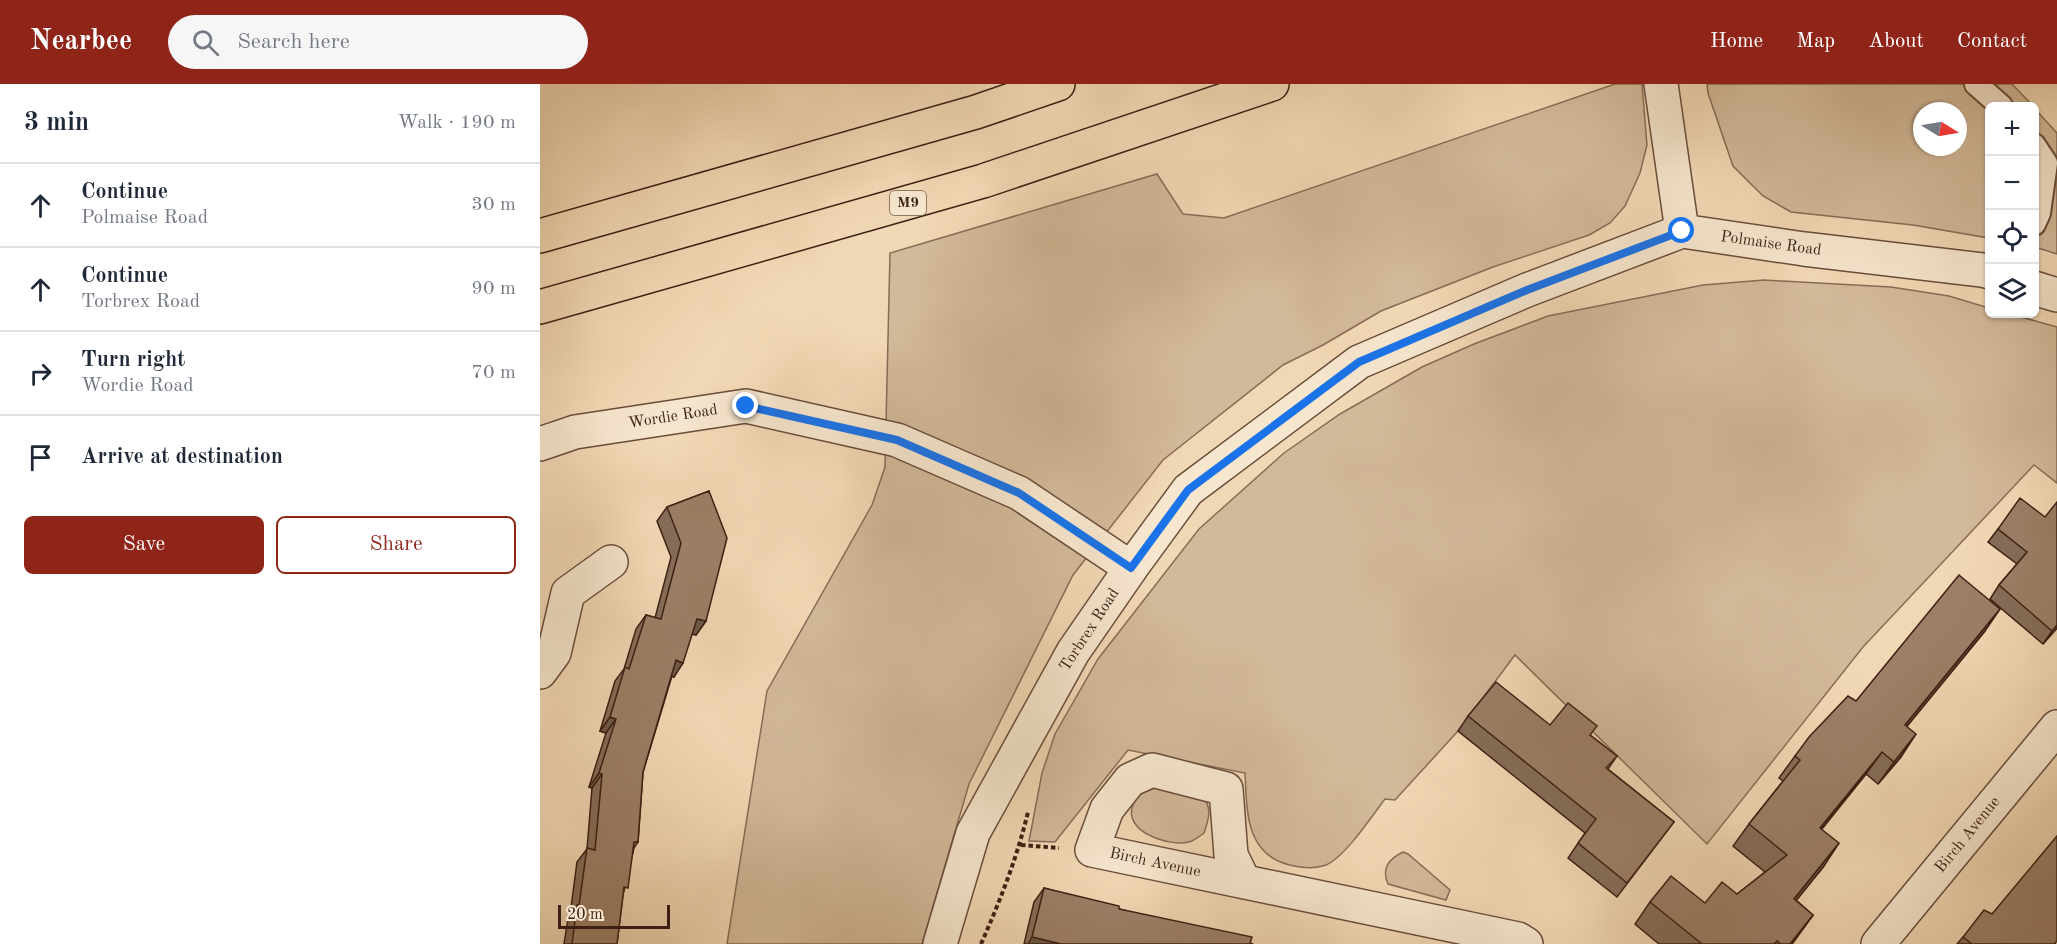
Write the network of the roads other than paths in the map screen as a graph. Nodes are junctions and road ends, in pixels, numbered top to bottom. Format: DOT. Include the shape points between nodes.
graph roads {
  1 [pos="1058,84"];
  2 [pos="1272,84"];
  3 [pos="1661,84"];
  4 [pos="1976,84"];
  5 [pos="1996,102"];
  6 [pos="2039,152"];
  7 [pos="2039,213"];
  8 [pos="1682,231"];
  9 [pos="540,236"];
  10 [pos="1985,271"];
  11 [pos="1527,290"];
  12 [pos="2039,290"];
  13 [pos="2057,295"];
  14 [pos="540,307"];
  15 [pos="540,444"];
  16 [pos="611,562"];
  17 [pos="1131,568"];
  18 [pos="540,672"];
  19 [pos="2057,727"];
  20 [pos="1244,882"];
  21 [pos="940,944"];
  22 [pos="1526,944"];
  23 [pos="1878,944"];
  1 -- 9 [label="highway" via="976,112"];
  2 -- 14 [label="highway, M9" via="983,181"];
  3 -- 8 [label="street"];
  4 -- 5 [label="lane"];
  6 -- 7 [label="lane" via="2046,163"];
  8 -- 10 [label="street, Polmaise Road"];
  8 -- 11 [label="street, Polmaise Road"];
  11 -- 17 [label="street, Torbrex Road" via="1359,362 1188,490"];
  12 -- 13 [label="street"];
  15 -- 17 [label="street, Wordie Road" via="576,432 746,406 897,440 1019,493"];
  16 -- 18 [label="street" via="568,593 554,653"];
  17 -- 21 [label="street, Torbrex Road" via="1073,652 973,833"];
  19 -- 23 [label="street, Birch Avenue"];
  20 -- 20 [label="street, Birch Avenue" via="1231,855 1226,789 1152,770 1130,780 1107,809 1092,850"];
  20 -- 22 [label="street, Birch Avenue" via="1518,939"];
}
